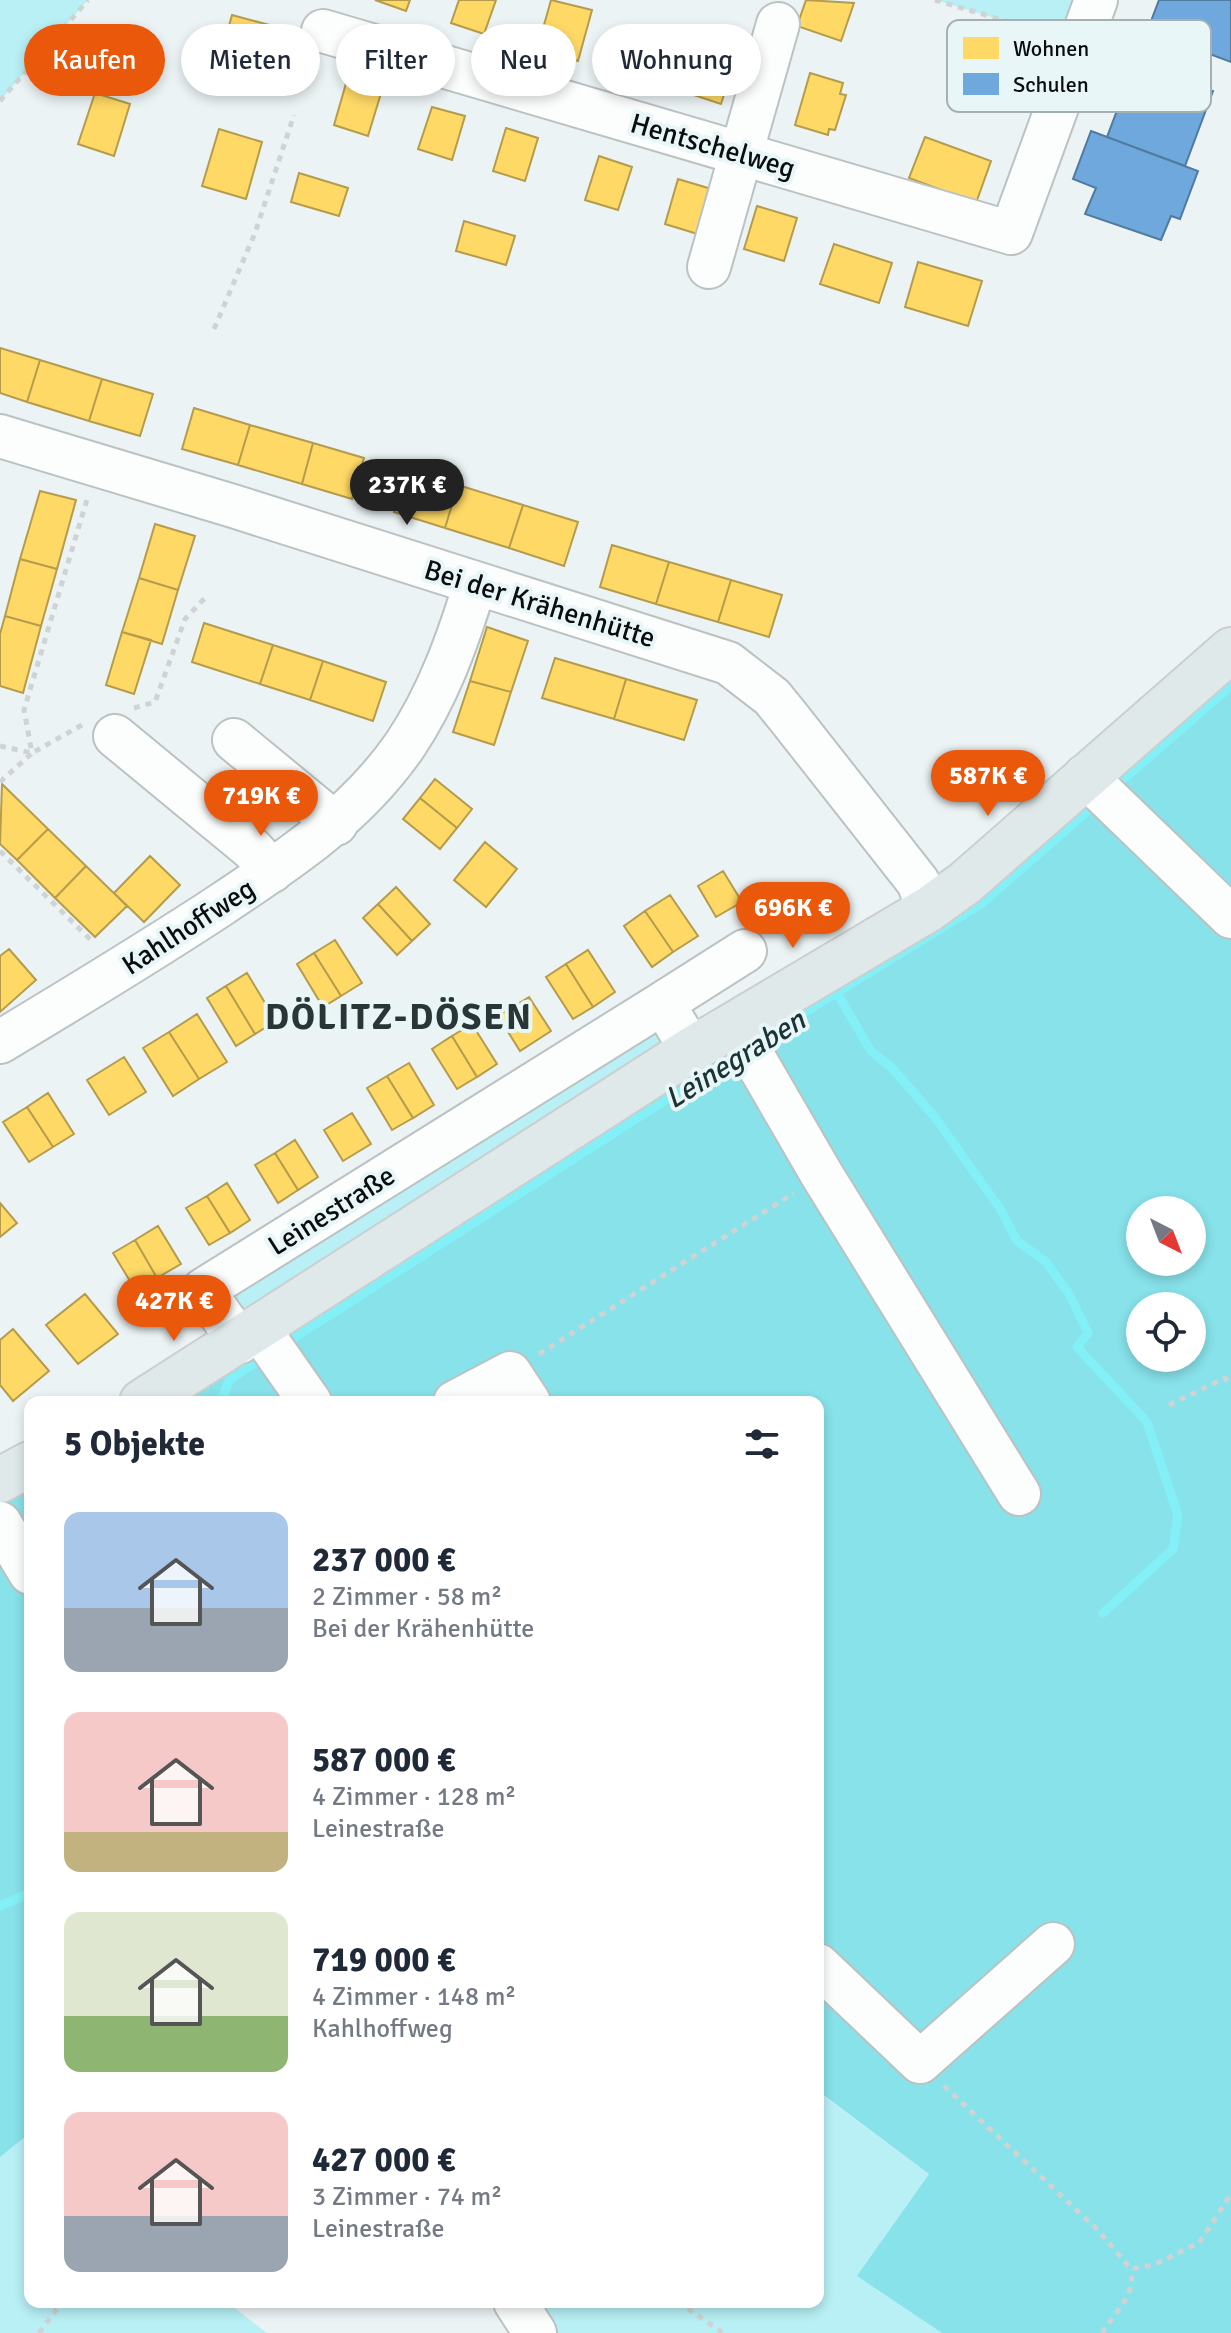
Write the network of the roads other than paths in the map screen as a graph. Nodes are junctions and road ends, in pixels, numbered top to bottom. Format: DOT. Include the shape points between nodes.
graph roads {
  1 [pos="1096,0"];
  2 [pos="1089,20"];
  3 [pos="778,24"];
  4 [pos="323,31"];
  5 [pos="1055,112"];
  6 [pos="741,153"];
  7 [pos="709,267"];
  8 [pos="0,436"];
  9 [pos="475,584"];
  10 [pos="1231,650"];
  11 [pos="110,723"];
  12 [pos="234,740"];
  13 [pos="1098,789"];
  14 [pos="336,824"];
  15 [pos="272,871"];
  16 [pos="929,909"];
  17 [pos="1231,917"];
  18 [pos="745,951"];
  19 [pos="663,1003"];
  20 [pos="744,1040"];
  21 [pos="0,1042"];
  22 [pos="691,1050"];
  23 [pos="430,1148"];
  24 [pos="462,1197"];
  25 [pos="262,1343"];
  26 [pos="519,1387"];
  27 [pos="154,1396"];
  28 [pos="305,1396"];
  29 [pos="481,1396"];
  30 [pos="24,1467"];
  31 [pos="0,1480"];
  32 [pos="1019,1494"];
  33 [pos="0,1523"];
  34 [pos="24,1563"];
  35 [pos="1053,1944"];
  36 [pos="824,1971"];
  37 [pos="519,2308"];
  38 [pos="535,2333"];
  1 -- 2 [label="street, Hentschelweg"];
  3 -- 6 [label="street"];
  4 -- 6 [label="street, Hentschelweg"];
  5 -- 6 [label="street, Hentschelweg" via="1011,233"];
  6 -- 7 [label="street"];
  8 -- 9 [label="street, Bei der Krähenhütte"];
  9 -- 14 [label="street, Kahlhoffweg" via="436,693 405,746"];
  9 -- 16 [label="street, Bei der Krähenhütte" via="728,663 789,718 918,882"];
  10 -- 13 [label="main road"];
  11 -- 15 [label="street"];
  12 -- 14 [label="street"];
  13 -- 16 [label="main road"];
  13 -- 17 [label="street"];
  14 -- 15 [label="street, Kahlhoffweg"];
  15 -- 21 [label="street, Kahlhoffweg"];
  16 -- 20 [label="main road"];
  18 -- 19 [label="street, Leinestraße"];
  19 -- 22 [label="street"];
  19 -- 23 [label="street, Leinestraße"];
  20 -- 22 [label="main road"];
  20 -- 32 [label="street"];
  22 -- 24 [label="main road"];
  23 -- 24 [label="street"];
  23 -- 25 [label="street, Leinestraße" via="203,1290"];
  24 -- 25 [label="main road"];
  25 -- 27 [label="main road"];
  25 -- 28 [label="street"];
  26 -- 29 [label="street"];
  30 -- 31 [label="main road"];
  33 -- 34 [label="street"];
  35 -- 36 [label="street" via="920,2062"];
  37 -- 38 [label="street"];
}
